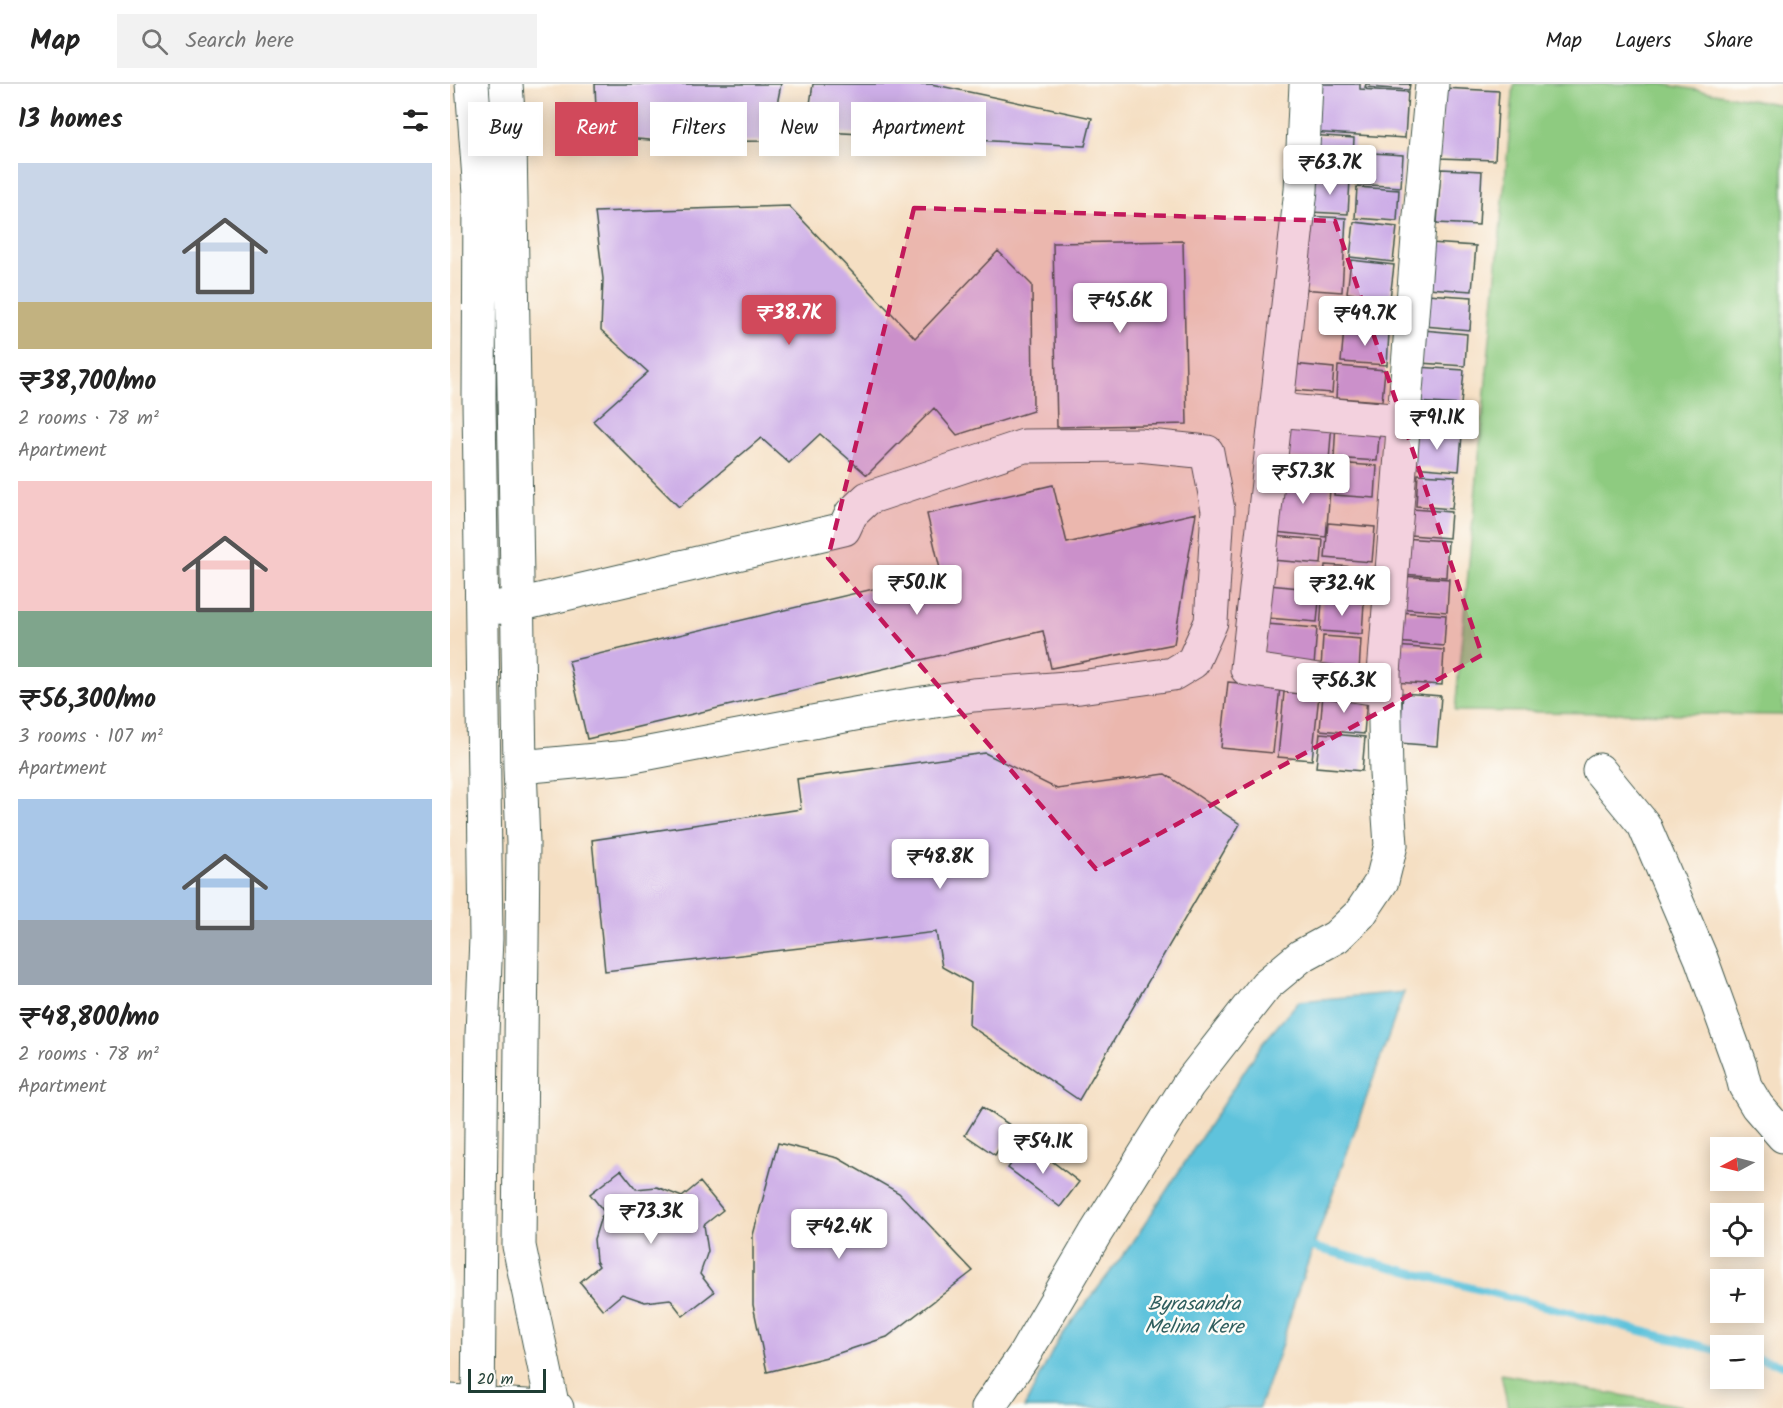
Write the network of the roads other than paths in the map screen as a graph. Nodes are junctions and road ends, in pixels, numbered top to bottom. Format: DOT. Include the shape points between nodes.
graph roads {
  1 [pos="472,84"];
  2 [pos="506,84"];
  3 [pos="1306,84"];
  4 [pos="1432,84"];
  5 [pos="1276,410"];
  6 [pos="1403,421"];
  7 [pos="518,605"];
  8 [pos="482,609"];
  9 [pos="1385,690"];
  10 [pos="520,767"];
  11 [pos="1599,770"];
  12 [pos="1783,1136"];
  13 [pos="469,1404"];
  14 [pos="554,1408"];
  15 [pos="988,1408"];
  1 -- 8 [label="street" via="480,193"];
  2 -- 7 [label="street"];
  3 -- 5 [label="street" via="1301,190"];
  4 -- 6 [label="street"];
  5 -- 6 [label="street"];
  5 -- 9 [label="street" via="1247,669"];
  6 -- 9 [label="street"];
  7 -- 8 [label="street"];
  7 -- 10 [label="street"];
  7 -- 10 [label="street" via="844,529 851,514 868,498 1024,446 1139,444 1207,452 1218,510 1211,622 1193,662 1173,674 973,696 628,757"];
  8 -- 13 [label="street" via="486,938"];
  9 -- 15 [label="street" via="1391,845 1382,881 1360,914 1336,937 1301,956 1266,985 1188,1086"];
  10 -- 14 [label="street" via="523,843 519,1246"];
  11 -- 12 [label="street" via="1644,825 1701,958 1745,1086"];
  13 -- 14 [label="street"];
}
